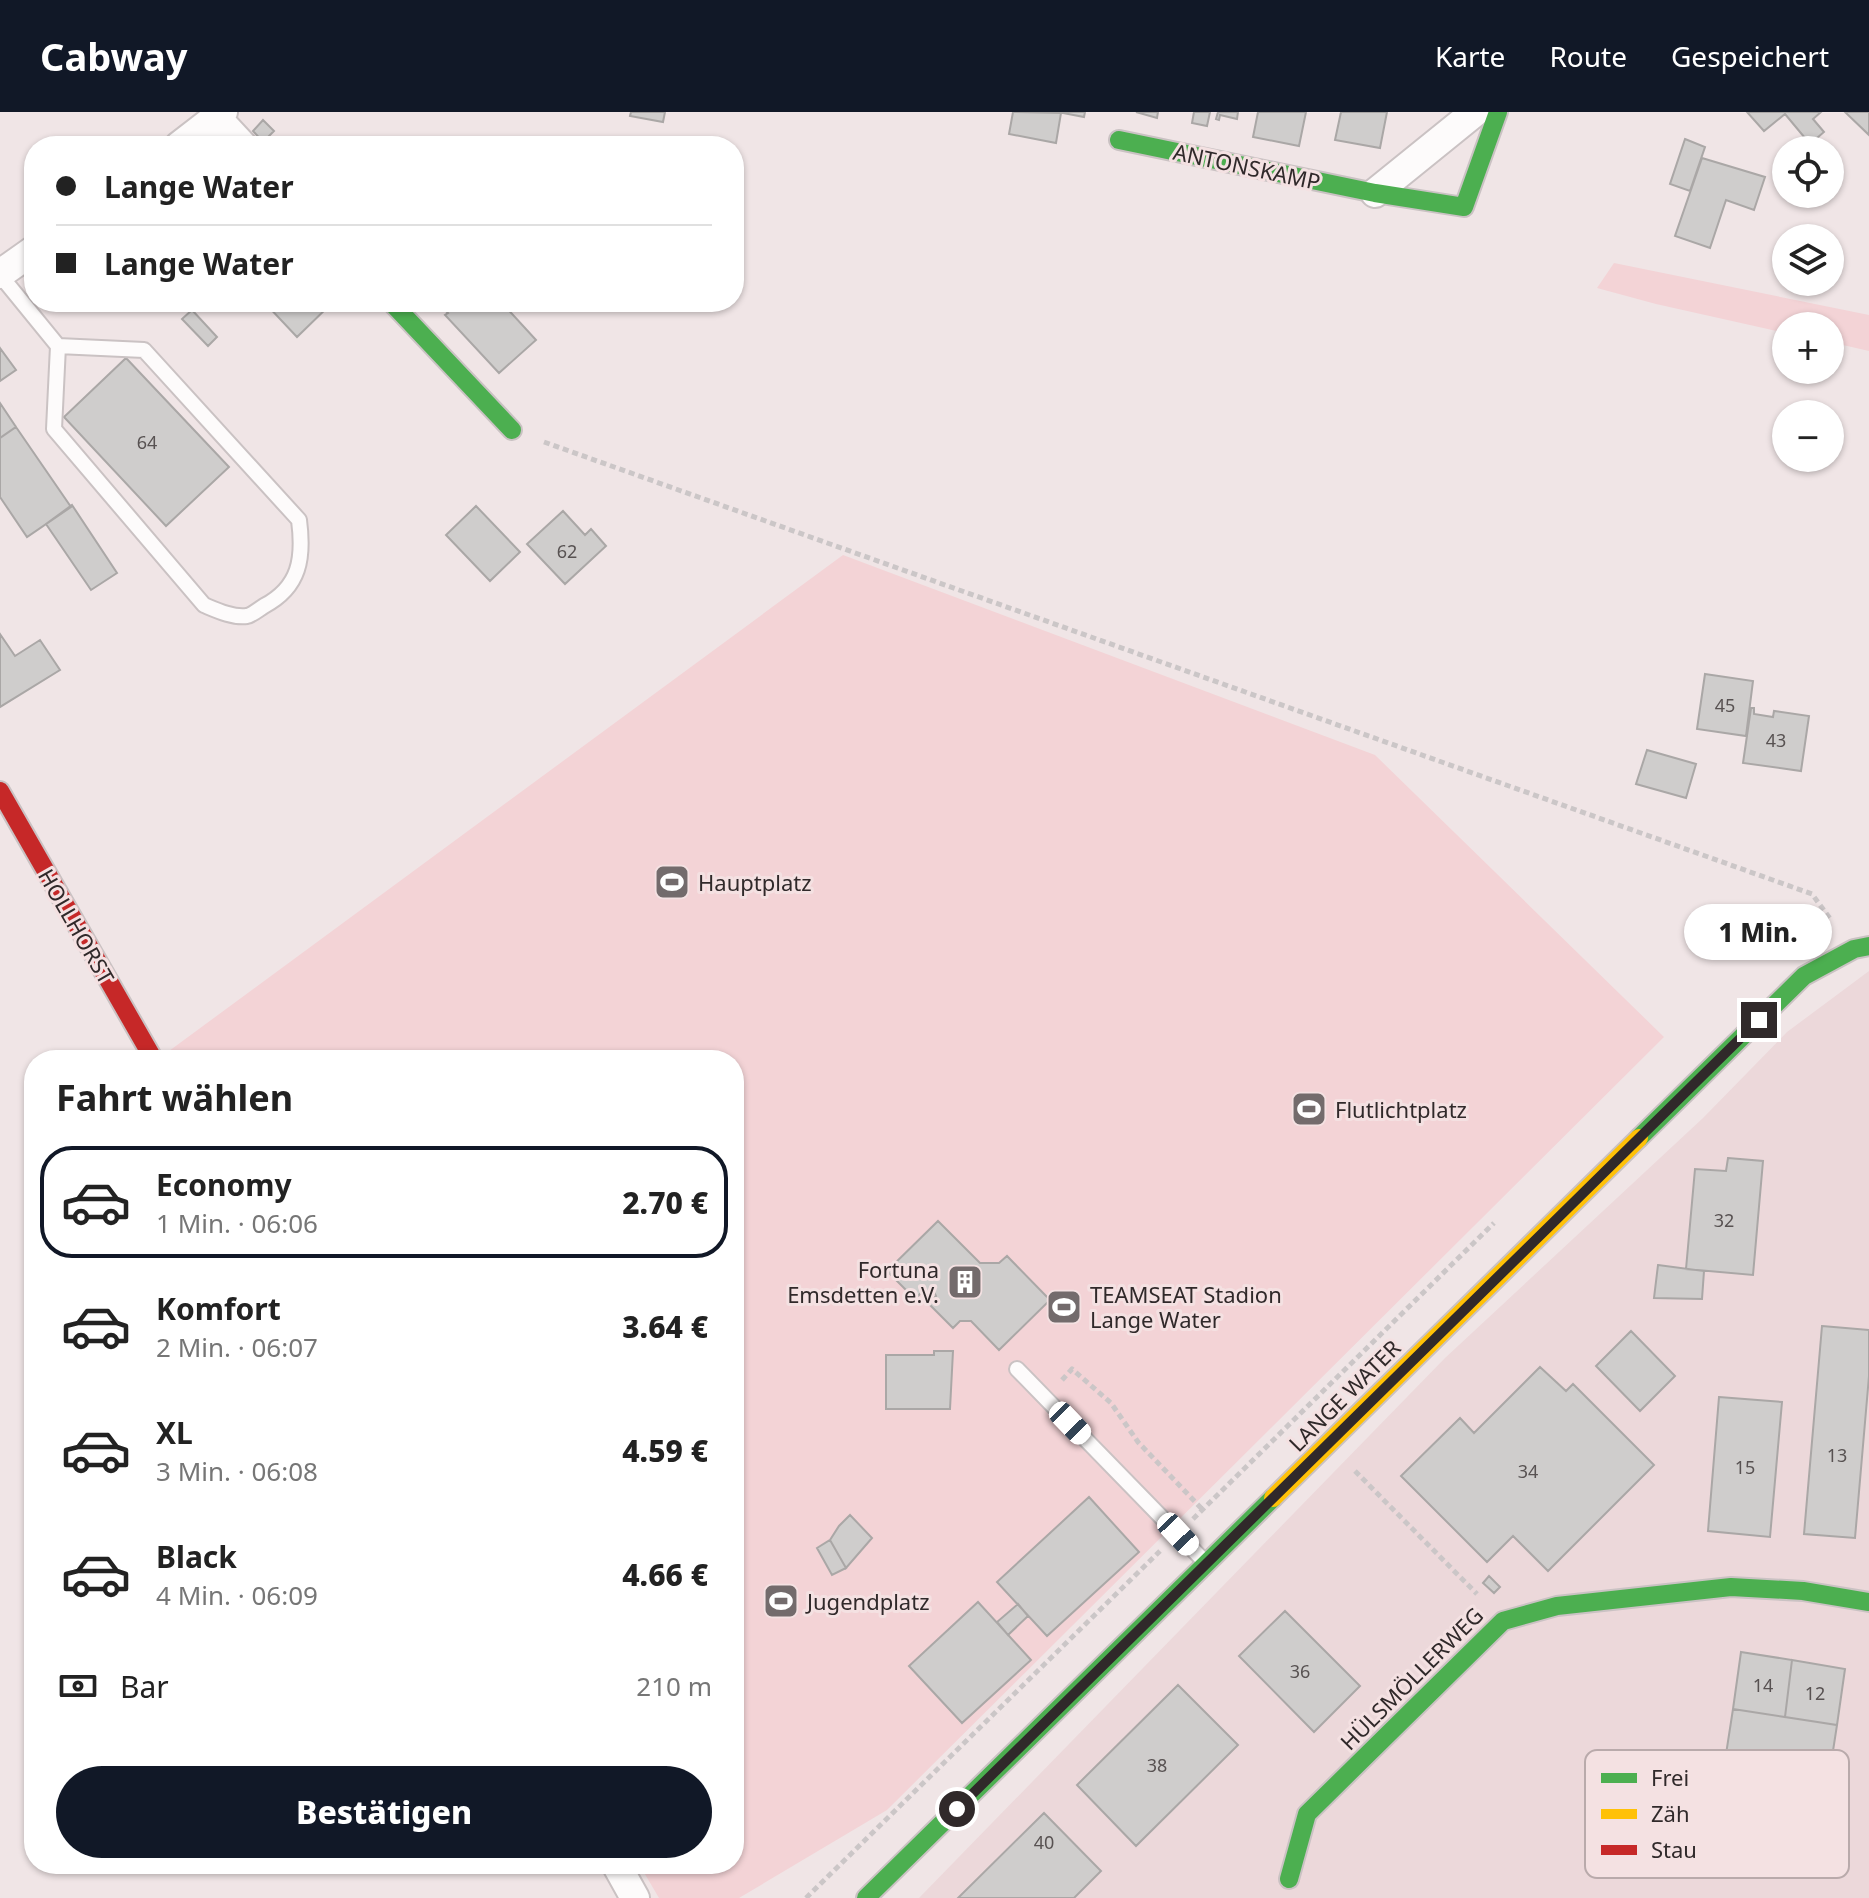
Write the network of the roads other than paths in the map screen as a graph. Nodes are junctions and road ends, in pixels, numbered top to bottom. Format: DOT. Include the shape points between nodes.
graph roads {
  1 [pos="1475,112"];
  2 [pos="1498,112"];
  3 [pos="220,115"];
  4 [pos="192,136"];
  5 [pos="236,136"];
  6 [pos="1119,140"];
  7 [pos="1375,193"];
  8 [pos="24,257"];
  9 [pos="0,274"];
  10 [pos="24,304"];
  11 [pos="31,312"];
  12 [pos="400,312"];
  13 [pos="58,346"];
  14 [pos="512,430"];
  15 [pos="2,798"];
  16 [pos="1862,948"];
  17 [pos="148,1050"];
  18 [pos="1017,1369"];
  19 [pos="1206,1564"];
  20 [pos="1869,1602"];
  21 [pos="622,1874"];
  22 [pos="1289,1879"];
  23 [pos="635,1898"];
  24 [pos="866,1898"];
  1 -- 7 [label="street"];
  2 -- 7 [label="street, ANTONSKAMP" via="1464,207"];
  3 -- 4 [label="street"];
  3 -- 5 [label="street"];
  6 -- 7 [label="street, ANTONSKAMP"];
  8 -- 9 [label="street"];
  9 -- 10 [label="lane"];
  11 -- 13 [label="lane"];
  12 -- 14 [label="street"];
  13 -- 13 [label="lane" via="144,350 299,520 303,549 293,581 276,600 247,616 204,605 54,429"];
  15 -- 17 [label="street, HOLLHORST"];
  16 -- 19 [label="street, LANGE WATER" via="1804,976"];
  18 -- 19 [label="lane"];
  19 -- 24 [label="street, LANGE WATER"];
  20 -- 22 [label="street, HÜLSMÖLLERWEG" via="1731,1587 1557,1606 1503,1621 1307,1814"];
  21 -- 23 [label="street"];
}
